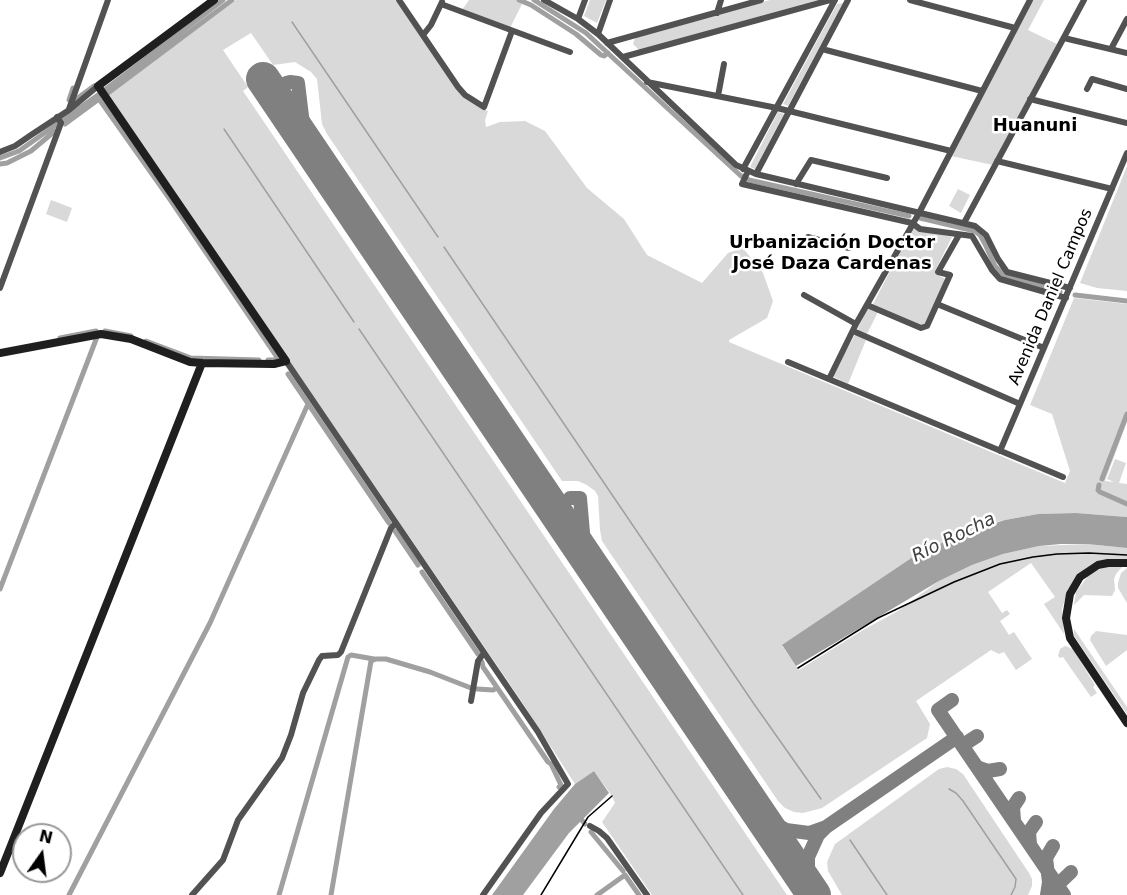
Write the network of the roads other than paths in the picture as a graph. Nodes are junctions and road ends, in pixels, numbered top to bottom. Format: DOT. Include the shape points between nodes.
graph roads {
  1 [pos="108,0"];
  2 [pos="214,0"];
  3 [pos="399,0"];
  4 [pos="544,0"];
  5 [pos="585,0"];
  6 [pos="610,0"];
  7 [pos="721,0"];
  8 [pos="761,0"];
  9 [pos="830,0"];
  10 [pos="835,0"];
  11 [pos="848,0"];
  12 [pos="909,0"];
  13 [pos="1030,0"];
  14 [pos="1084,0"];
  15 [pos="442,2"];
  16 [pos="717,13"];
  17 [pos="578,19"];
  18 [pos="1127,19"];
  19 [pos="1015,28"];
  20 [pos="512,31"];
  21 [pos="598,34"];
  22 [pos="423,35"];
  23 [pos="1064,38"];
  24 [pos="607,43"];
  25 [pos="822,49"];
  26 [pos="1111,49"];
  27 [pos="570,52"];
  28 [pos="1127,53"];
  29 [pos="623,57"];
  30 [pos="724,64"];
  31 [pos="646,81"];
  32 [pos="1087,89"];
  33 [pos="1127,89"];
  34 [pos="101,90"];
  35 [pos="982,91"];
  36 [pos="717,96"];
  37 [pos="1030,99"];
  38 [pos="777,108"];
  39 [pos="69,110"];
  40 [pos="789,111"];
  41 [pos="58,119"];
  42 [pos="1127,123"];
  43 [pos="951,150"];
  44 [pos="0,152"];
  45 [pos="1127,153"];
  46 [pos="997,161"];
  47 [pos="746,171"];
  48 [pos="756,174"];
  49 [pos="887,178"];
  50 [pos="796,184"];
  51 [pos="1112,189"];
  52 [pos="919,213"];
  53 [pos="912,223"];
  54 [pos="964,223"];
  55 [pos="959,235"];
  56 [pos="808,237"];
  57 [pos="849,248"];
  58 [pos="0,288"];
  59 [pos="1070,288"];
  60 [pos="804,295"];
  61 [pos="1066,298"];
  62 [pos="937,304"];
  63 [pos="867,305"];
  64 [pos="856,324"];
  65 [pos="853,331"];
  66 [pos="1044,348"];
  67 [pos="0,353"];
  68 [pos="286,361"];
  69 [pos="788,362"];
  70 [pos="202,363"];
  71 [pos="829,379"];
  72 [pos="1020,404"];
  73 [pos="1000,451"];
  74 [pos="1062,477"];
  75 [pos="396,523"];
  76 [pos="1127,563"];
  77 [pos="484,653"];
  78 [pos="471,701"];
  79 [pos="1127,723"];
  80 [pos="590,826"];
  81 [pos="0,873"];
  82 [pos="192,895"];
  83 [pos="483,895"];
  84 [pos="647,895"];
  1 -- 39 [label="street"];
  2 -- 34 [label="street"];
  3 -- 22 [label="street"];
  4 -- 17 [label="street"];
  5 -- 17 [label="street"];
  6 -- 21 [label="street"];
  7 -- 16 [label="street"];
  8 -- 16 [label="street"];
  9 -- 29 [label="street"];
  10 -- 38 [label="street"];
  11 -- 25 [label="street"];
  12 -- 19 [label="street"];
  13 -- 19 [label="street"];
  14 -- 23 [label="street"];
  15 -- 20 [label="street"];
  15 -- 22 [label="street"];
  16 -- 24 [label="street"];
  17 -- 21 [label="street"];
  18 -- 26 [label="street"];
  19 -- 35 [label="street"];
  20 -- 22 [label="street" via="484,107 458,87"];
  20 -- 27 [label="street"];
  21 -- 24 [label="street"];
  23 -- 26 [label="street"];
  23 -- 37 [label="street"];
  24 -- 29 [label="street"];
  25 -- 35 [label="street"];
  25 -- 40 [label="street"];
  26 -- 28 [label="street"];
  29 -- 31 [label="street"];
  30 -- 36 [label="street"];
  31 -- 36 [label="street"];
  31 -- 47 [label="street"];
  32 -- 33 [label="street" via="1092,79"];
  34 -- 39 [label="street"];
  34 -- 68 [label="street"];
  35 -- 43 [label="street"];
  36 -- 38 [label="street"];
  37 -- 42 [label="street"];
  37 -- 46 [label="street"];
  38 -- 40 [label="street"];
  38 -- 47 [label="street"];
  39 -- 41 [label="street"];
  40 -- 43 [label="street"];
  40 -- 48 [label="street"];
  41 -- 44 [label="street"];
  41 -- 58 [label="street"];
  43 -- 52 [label="street"];
  45 -- 51 [label="street, Avenida Daniel Campos"];
  46 -- 51 [label="street"];
  46 -- 54 [label="street"];
  47 -- 48 [label="street"];
  47 -- 53 [label="street" via="742,184"];
  48 -- 50 [label="street"];
  49 -- 50 [label="street" via="811,160"];
  50 -- 52 [label="street"];
  51 -- 59 [label="street, Avenida Daniel Campos"];
  52 -- 53 [label="street"];
  52 -- 54 [label="street"];
  53 -- 55 [label="street"];
  53 -- 63 [label="street"];
  54 -- 59 [label="street" via="982,230 1007,272"];
  55 -- 61 [label="street" via="972,237 1000,279"];
  55 -- 62 [label="street" via="938,272 950,275"];
  56 -- 57 [label="street"];
  59 -- 61 [label="street, Avenida Daniel Campos"];
  60 -- 64 [label="street"];
  61 -- 66 [label="street, Avenida Daniel Campos"];
  62 -- 63 [label="street" via="925,328"];
  62 -- 66 [label="street"];
  63 -- 64 [label="street"];
  64 -- 65 [label="street"];
  65 -- 71 [label="street"];
  65 -- 72 [label="street"];
  66 -- 72 [label="street, Avenida Daniel Campos"];
  67 -- 70 [label="street" via="101,334 131,339"];
  68 -- 70 [label="street"];
  68 -- 75 [label="street"];
  69 -- 71 [label="street"];
  70 -- 81 [label="street"];
  71 -- 73 [label="street"];
  72 -- 73 [label="street, Avenida Daniel Campos"];
  73 -- 74 [label="street"];
  75 -- 77 [label="street"];
  75 -- 82 [label="street" via="341,652 319,660 303,693 282,758 238,820 223,860"];
  76 -- 79 [label="street" via="1098,565 1080,577 1070,594 1066,618 1070,638"];
  77 -- 78 [label="street" via="478,661"];
  77 -- 83 [label="street" via="568,784 541,813"];
  80 -- 84 [label="street" via="607,838"];
}
